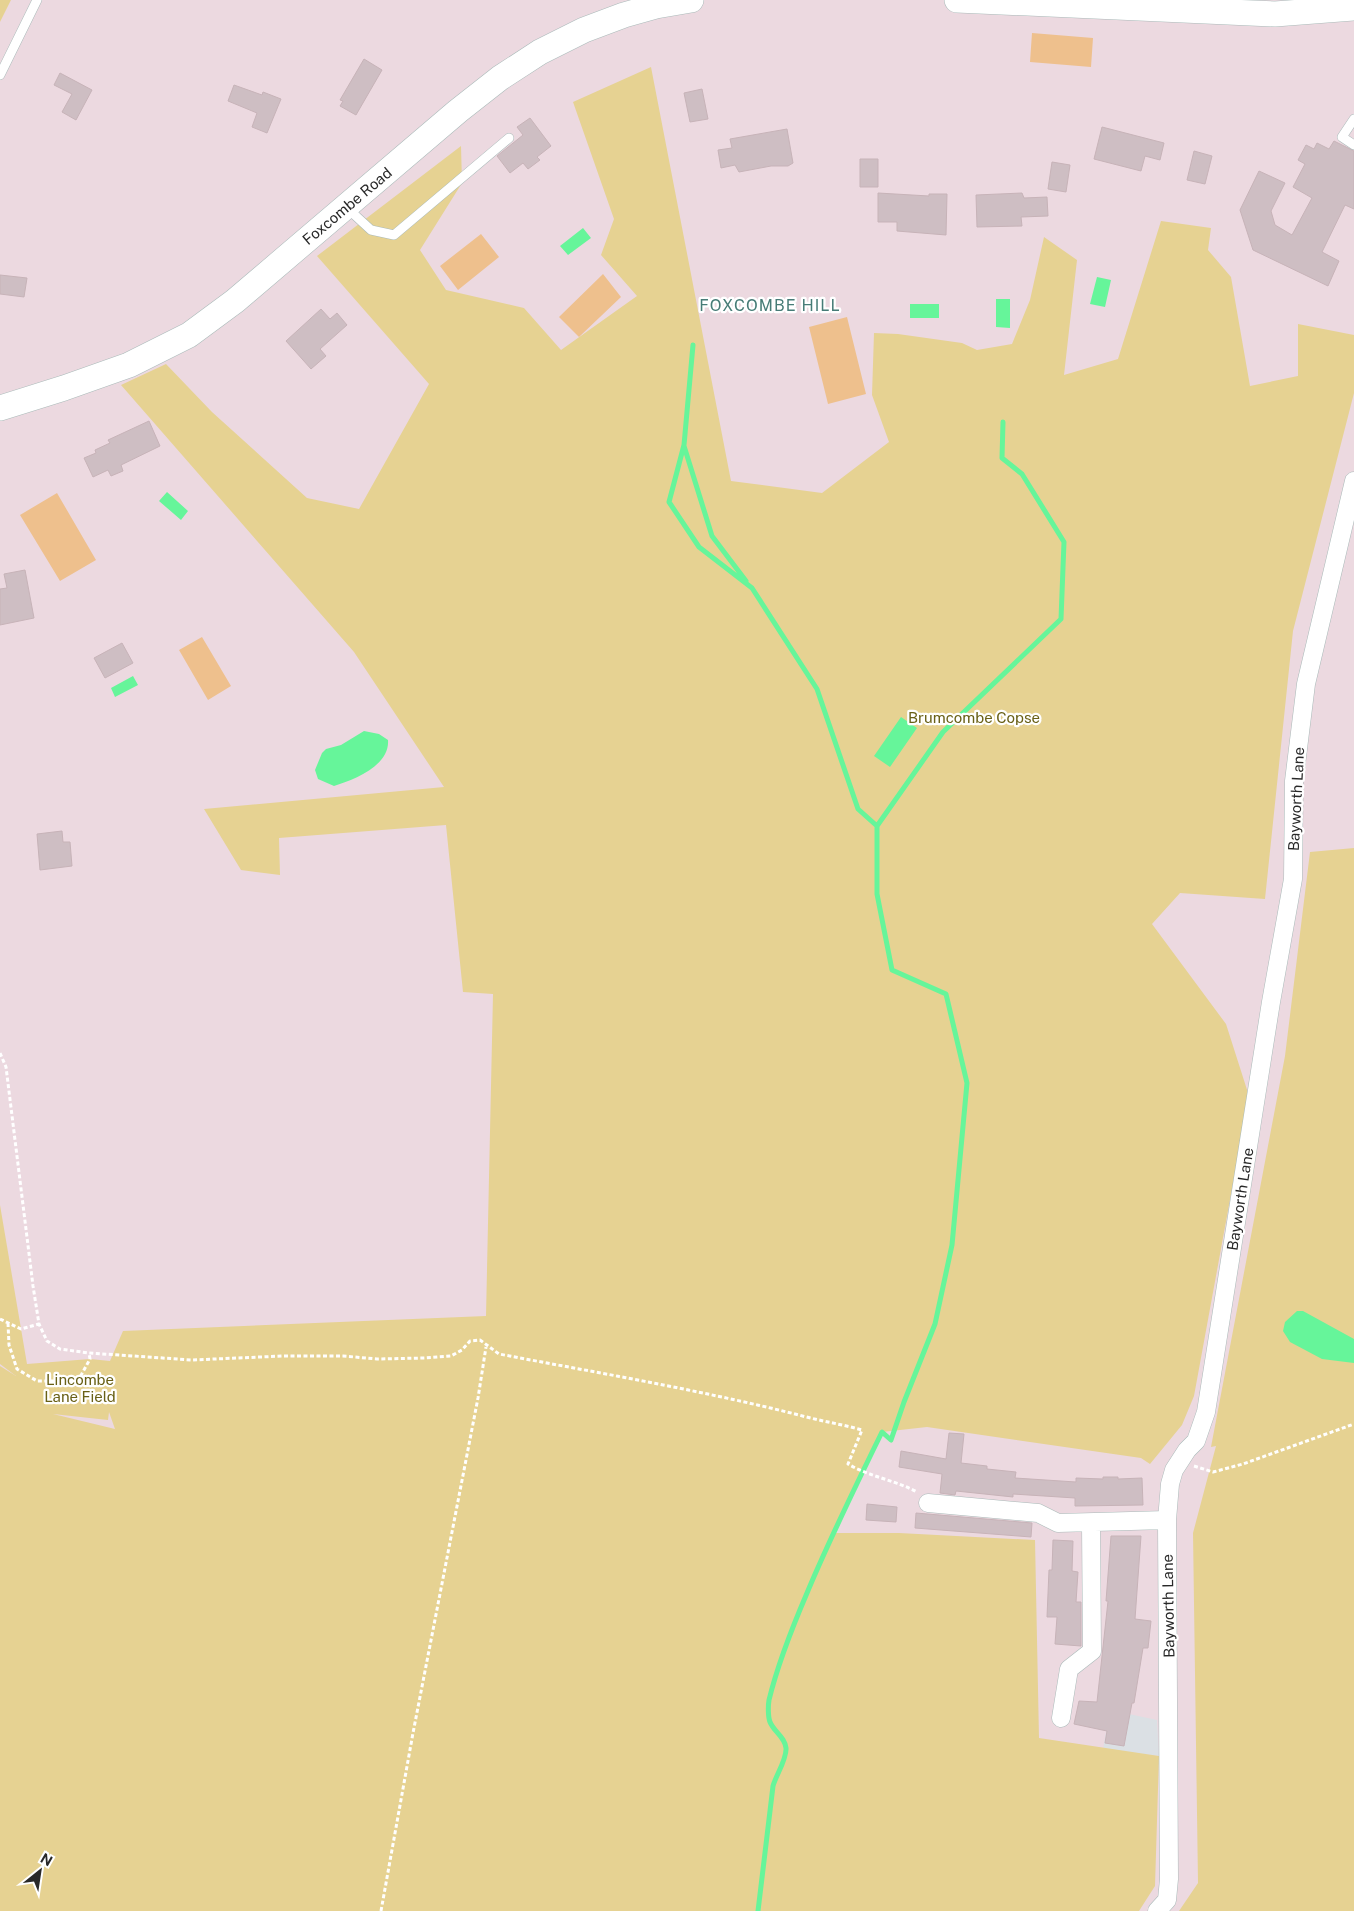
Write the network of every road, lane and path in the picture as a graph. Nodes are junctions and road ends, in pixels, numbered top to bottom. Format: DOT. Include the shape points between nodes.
graph roads {
  1 [pos="37,0"];
  2 [pos="691,0"];
  3 [pos="957,0"];
  4 [pos="654,3"];
  5 [pos="1354,8"];
  6 [pos="0,75"];
  7 [pos="1354,118"];
  8 [pos="509,138"];
  9 [pos="1354,145"];
  10 [pos="346,207"];
  11 [pos="0,408"];
  12 [pos="1354,481"];
  13 [pos="0,1053"];
  14 [pos="0,1319"];
  15 [pos="8,1323"];
  16 [pos="39,1324"];
  17 [pos="487,1346"];
  18 [pos="90,1353"];
  19 [pos="1354,1424"];
  20 [pos="1180,1460"];
  21 [pos="928,1503"];
  22 [pos="1168,1520"];
  23 [pos="1091,1523"];
  24 [pos="1061,1718"];
  25 [pos="381,1911"];
  26 [pos="1157,1911"];
  1 -- 6 [label="lane"];
  2 -- 4 [label="street, Foxcombe Road"];
  3 -- 5 [label="street" via="1275,14"];
  4 -- 10 [label="street, Foxcombe Road" via="584,30 540,52 500,78"];
  7 -- 9 [label="lane" via="1342,137"];
  8 -- 10 [label="lane" via="394,235 371,230"];
  10 -- 11 [label="street, Foxcombe Road" via="235,301 189,335 130,365"];
  12 -- 20 [label="street, Bayworth Lane" via="1306,684 1294,781 1293,879 1206,1412 1196,1441"];
  13 -- 16 [label="path" via="6,1067"];
  14 -- 15 [label="path"];
  15 -- 16 [label="path" via="21,1329"];
  15 -- 18 [label="path" via="9,1345 17,1370 37,1381 78,1381"];
  16 -- 18 [label="path" via="47,1341 60,1349"];
  17 -- 18 [label="path" via="480,1340 470,1341 451,1356 377,1359 283,1356 192,1360"];
  17 -- 21 [label="path" via="499,1354 763,1406 862,1430 848,1464 866,1474 908,1487"];
  17 -- 25 [label="path"];
  19 -- 20 [label="path" via="1213,1472"];
  20 -- 22 [label="street, Bayworth Lane" via="1170,1484"];
  21 -- 23 [label="street" via="1038,1513 1058,1523"];
  22 -- 23 [label="street"];
  22 -- 26 [label="street, Bayworth Lane" via="1169,1879 1167,1900"];
  23 -- 24 [label="street" via="1092,1651 1070,1669"];
}
